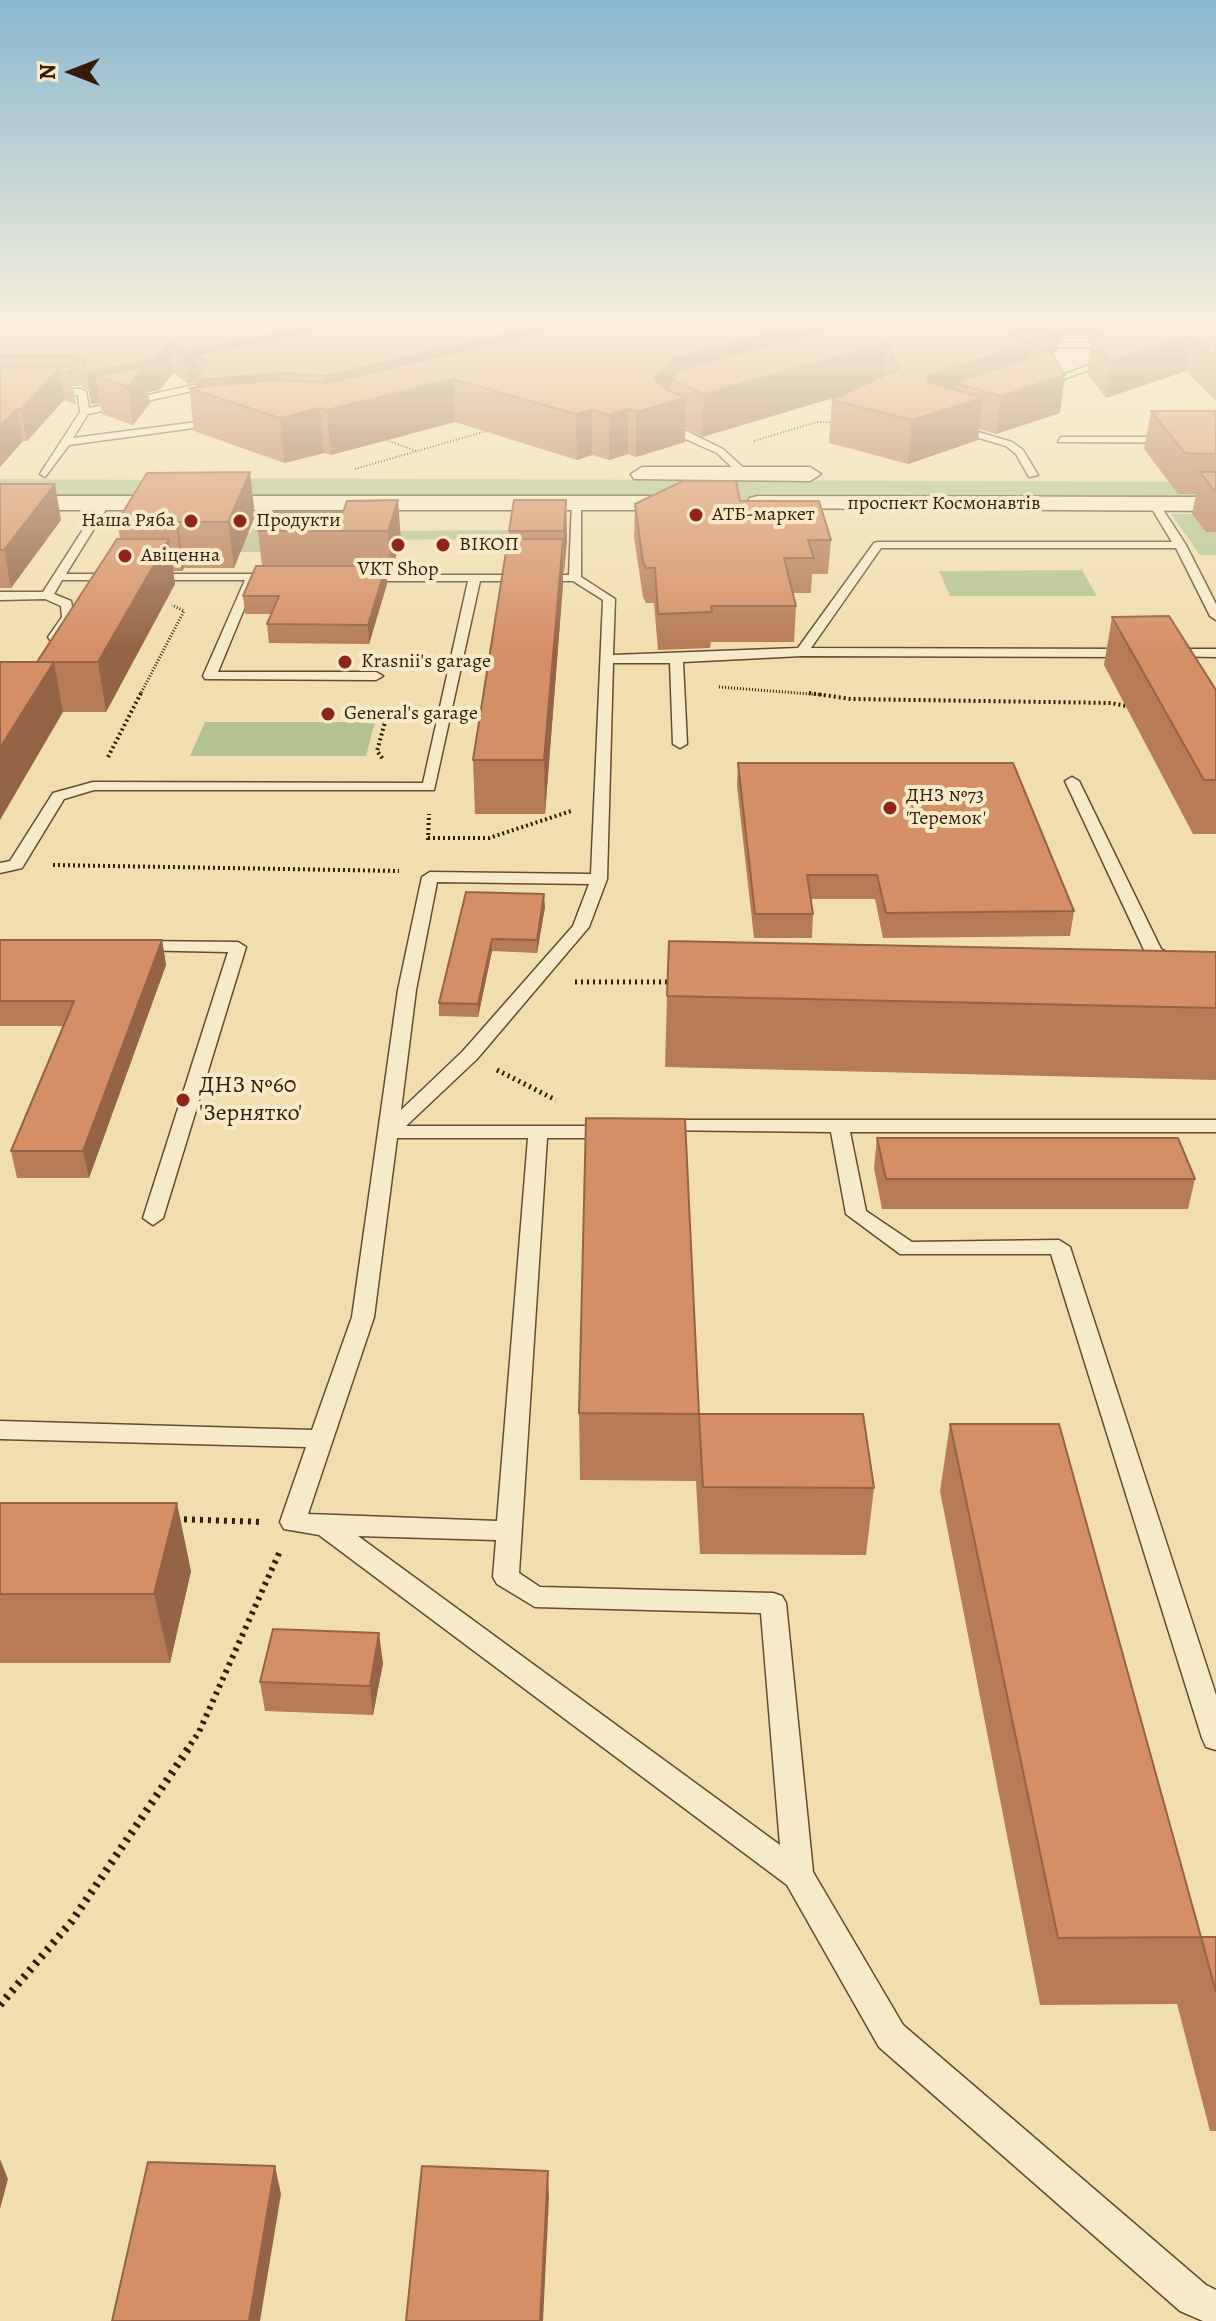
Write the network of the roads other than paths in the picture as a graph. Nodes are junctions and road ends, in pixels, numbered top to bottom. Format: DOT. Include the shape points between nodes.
graph roads {
  1 [pos="72,433"];
  2 [pos="147,433"];
  3 [pos="680,433"];
  4 [pos="972,433"];
  5 [pos="1061,440"];
  6 [pos="1216,440"];
  7 [pos="66,442"];
  8 [pos="37,474"];
  9 [pos="75,474"];
  10 [pos="620,474"];
  11 [pos="745,474"];
  12 [pos="825,474"];
  13 [pos="1001,475"];
  14 [pos="1041,475"];
  15 [pos="0,503"];
  16 [pos="105,503"];
  17 [pos="576,503"];
  18 [pos="1154,504"];
  19 [pos="1216,504"];
  20 [pos="1180,545"];
  21 [pos="59,577"];
  22 [pos="252,577"];
  23 [pos="284,577"];
  24 [pos="348,578"];
  25 [pos="475,578"];
  26 [pos="575,578"];
  27 [pos="47,595"];
  28 [pos="0,596"];
  29 [pos="1216,616"];
  30 [pos="44,652"];
  31 [pos="802,652"];
  32 [pos="1216,653"];
  33 [pos="607,659"];
  34 [pos="676,659"];
  35 [pos="376,676"];
  36 [pos="680,744"];
  37 [pos="1072,781"];
  38 [pos="8,866"];
  39 [pos="599,879"];
  40 [pos="111,946"];
  41 [pos="1216,985"];
  42 [pos="839,1125"];
  43 [pos="1216,1126"];
  44 [pos="388,1132"];
  45 [pos="538,1132"];
  46 [pos="153,1218"];
  47 [pos="0,1430"];
  48 [pos="321,1439"];
  49 [pos="325,1526"];
  50 [pos="509,1531"];
  51 [pos="1216,1738"];
  52 [pos="798,1875"];
  53 [pos="1216,2308"];
  1 -- 7 [label="lane"];
  2 -- 7 [label="lane"];
  3 -- 11 [label="lane" via="720,451"];
  4 -- 14 [label="lane" via="1009,444"];
  5 -- 6 [label="lane"];
  7 -- 8 [label="lane"];
  8 -- 9 [label="street"];
  10 -- 11 [label="street, проспект Космонавтів"];
  11 -- 12 [label="street, проспект Космонавтів"];
  13 -- 14 [label="street, проспект Космонавтів"];
  15 -- 16 [label="street, проспект Космонавтів"];
  16 -- 17 [label="street, проспект Космонавтів"];
  16 -- 21 [label="lane"];
  17 -- 18 [label="street, проспект Космонавтів"];
  17 -- 26 [label="lane"];
  18 -- 19 [label="street, проспект Космонавтів"];
  18 -- 20 [label="lane"];
  20 -- 29 [label="lane"];
  20 -- 31 [label="lane" via="878,545"];
  21 -- 22 [label="lane"];
  21 -- 27 [label="lane"];
  22 -- 23 [label="lane"];
  22 -- 35 [label="lane" via="210,676"];
  24 -- 25 [label="lane"];
  25 -- 26 [label="lane"];
  25 -- 38 [label="lane" via="429,787 93,786 58,796"];
  26 -- 33 [label="lane" via="609,599"];
  27 -- 28 [label="lane"];
  27 -- 30 [label="lane" via="67,604 68,617"];
  31 -- 32 [label="lane"];
  31 -- 34 [label="lane"];
  33 -- 34 [label="lane"];
  33 -- 39 [label="lane"];
  34 -- 36 [label="lane"];
  37 -- 41 [label="lane" via="1154,952"];
  39 -- 44 [label="lane" via="581,927 470,1055"];
  39 -- 44 [label="lane" via="430,874 407,990"];
  40 -- 46 [label="lane" via="238,947"];
  42 -- 43 [label="lane"];
  42 -- 45 [label="lane"];
  42 -- 51 [label="lane" via="856,1214 908,1249 1059,1247"];
  44 -- 45 [label="lane"];
  44 -- 48 [label="lane" via="363,1317"];
  45 -- 50 [label="lane"];
  47 -- 48 [label="lane"];
  48 -- 49 [label="lane" via="293,1522"];
  49 -- 50 [label="lane"];
  49 -- 52 [label="lane"];
  50 -- 52 [label="lane" via="506,1577 535,1597 773,1603"];
  52 -- 53 [label="lane" via="891,2036 1193,2298"];
}
